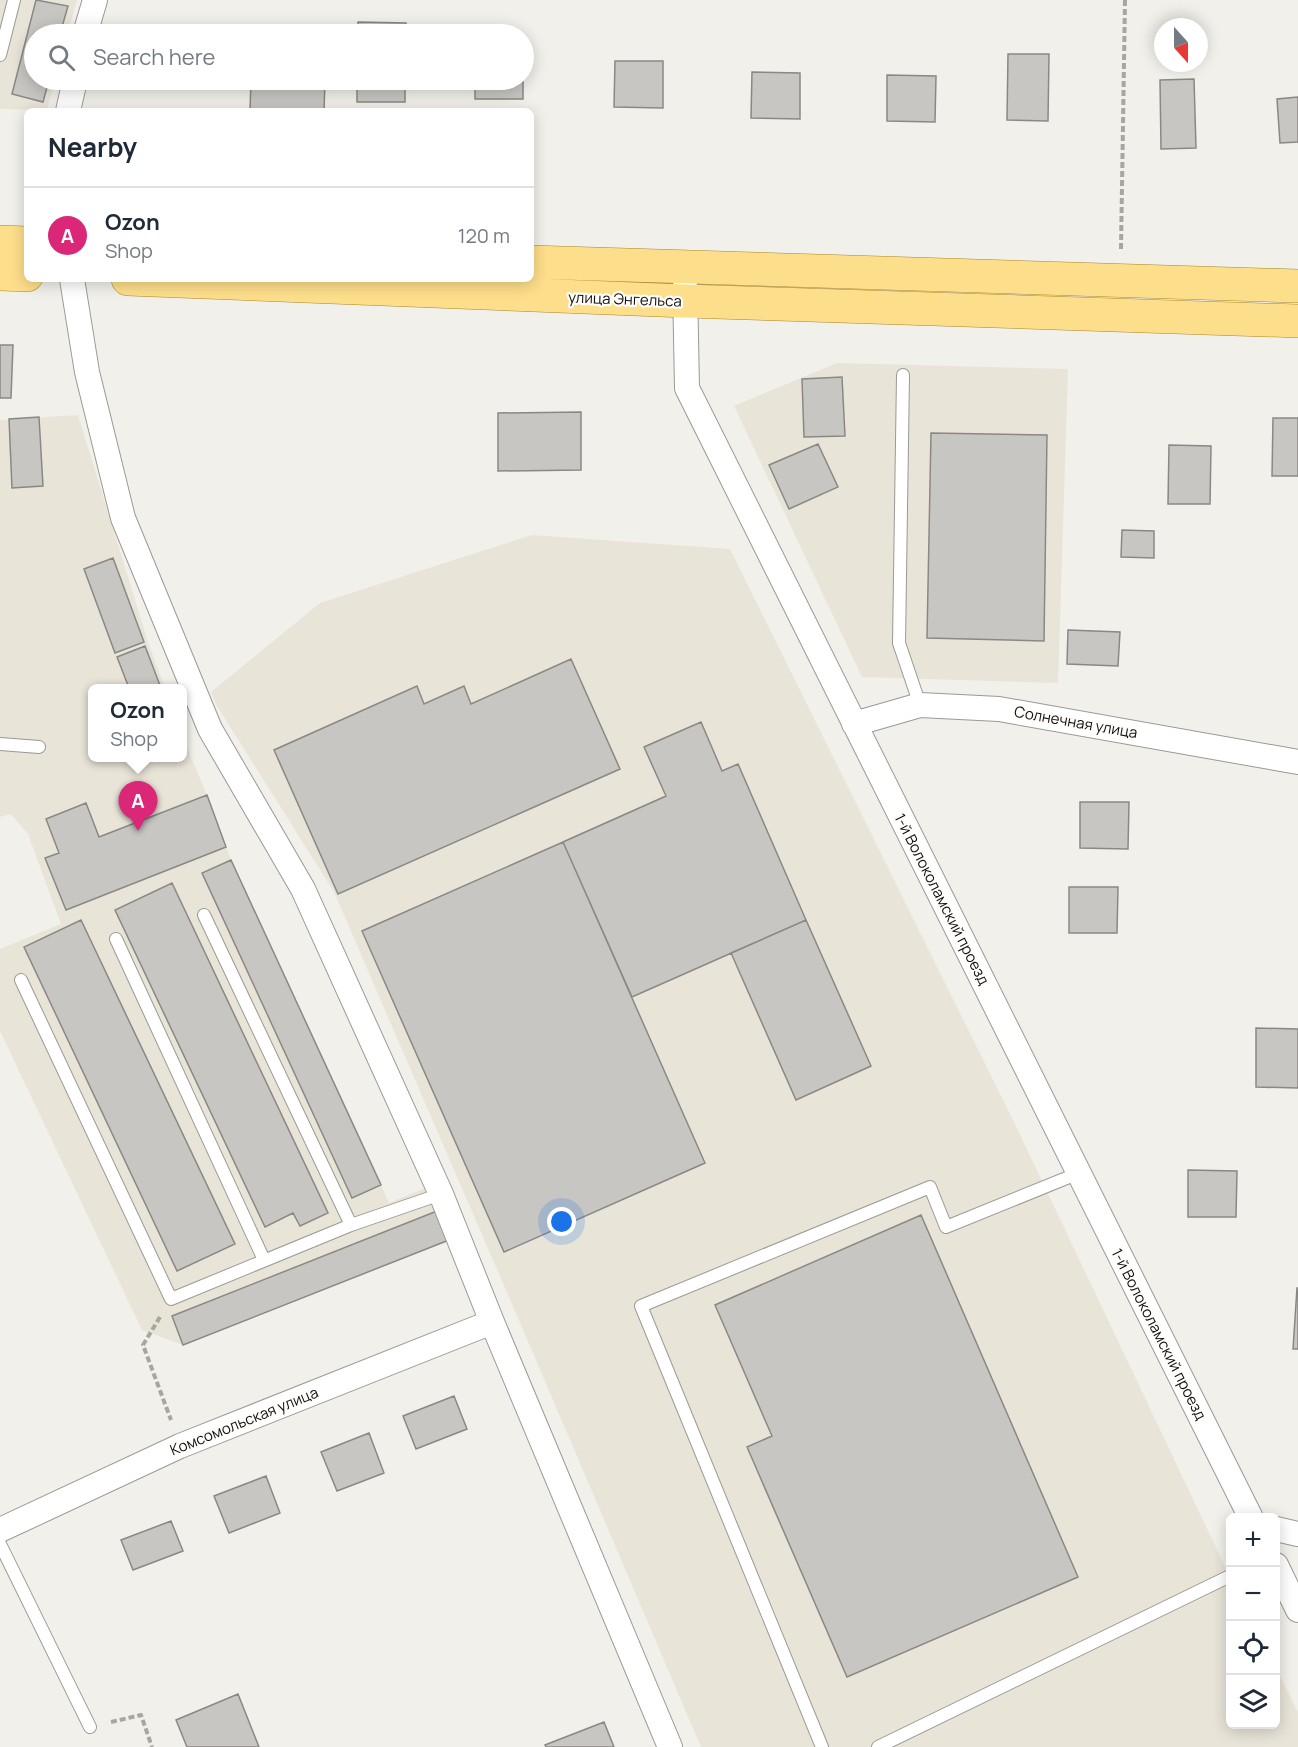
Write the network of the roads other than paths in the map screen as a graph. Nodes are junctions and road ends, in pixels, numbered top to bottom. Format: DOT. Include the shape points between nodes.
graph roads {
  1 [pos="14,0"];
  2 [pos="95,0"];
  3 [pos="88,24"];
  4 [pos="0,55"];
  5 [pos="73,90"];
  6 [pos="69,108"];
  7 [pos="0,242"];
  8 [pos="24,243"];
  9 [pos="534,262"];
  10 [pos="684,268"];
  11 [pos="0,274"];
  12 [pos="24,275"];
  13 [pos="72,282"];
  14 [pos="204,282"];
  15 [pos="1298,286"];
  16 [pos="685,301"];
  17 [pos="1298,321"];
  18 [pos="903,375"];
  19 [pos="920,705"];
  20 [pos="854,724"];
  21 [pos="0,744"];
  22 [pos="39,747"];
  23 [pos="1298,762"];
  24 [pos="204,915"];
  25 [pos="116,939"];
  26 [pos="21,980"];
  27 [pos="1079,1173"];
  28 [pos="441,1194"];
  29 [pos="351,1225"];
  30 [pos="264,1260"];
  31 [pos="492,1322"];
  32 [pos="1249,1513"];
  33 [pos="0,1530"];
  34 [pos="1280,1530"];
  35 [pos="1298,1534"];
  36 [pos="0,1544"];
  37 [pos="1276,1567"];
  38 [pos="1226,1578"];
  39 [pos="1298,1610"];
  40 [pos="90,1727"];
  41 [pos="670,1747"];
  42 [pos="822,1747"];
  43 [pos="878,1747"];
  1 -- 4 [label="lane"];
  2 -- 3 [label="street"];
  5 -- 6 [label="street"];
  7 -- 8 [label="main road"];
  9 -- 10 [label="main road"];
  10 -- 15 [label="main road"];
  10 -- 16 [label="street, 1-й Волоколамский проезд"];
  11 -- 12 [label="main road"];
  13 -- 28 [label="street" via="87,372 123,518 210,729 303,889"];
  14 -- 16 [label="main road, улица Энгельса"];
  16 -- 17 [label="main road, улица Энгельса"];
  16 -- 20 [label="street, 1-й Волоколамский проезд" via="687,388"];
  18 -- 19 [label="lane" via="899,643"];
  19 -- 20 [label="street, Солнечная улица"];
  19 -- 23 [label="street, Солнечная улица" via="999,709"];
  20 -- 27 [label="street, 1-й Волоколамский проезд"];
  21 -- 22 [label="lane"];
  24 -- 29 [label="lane"];
  25 -- 30 [label="lane"];
  26 -- 30 [label="lane" via="171,1299"];
  27 -- 32 [label="street, 1-й Волоколамский проезд"];
  27 -- 42 [label="lane" via="946,1227 930,1187 641,1306"];
  28 -- 29 [label="lane"];
  28 -- 31 [label="street"];
  29 -- 30 [label="lane"];
  31 -- 33 [label="street, Комсомольская улица" via="180,1446"];
  31 -- 41 [label="street"];
  34 -- 35 [label="street"];
  36 -- 40 [label="lane"];
  37 -- 39 [label="street"];
  38 -- 43 [label="lane"];
}
